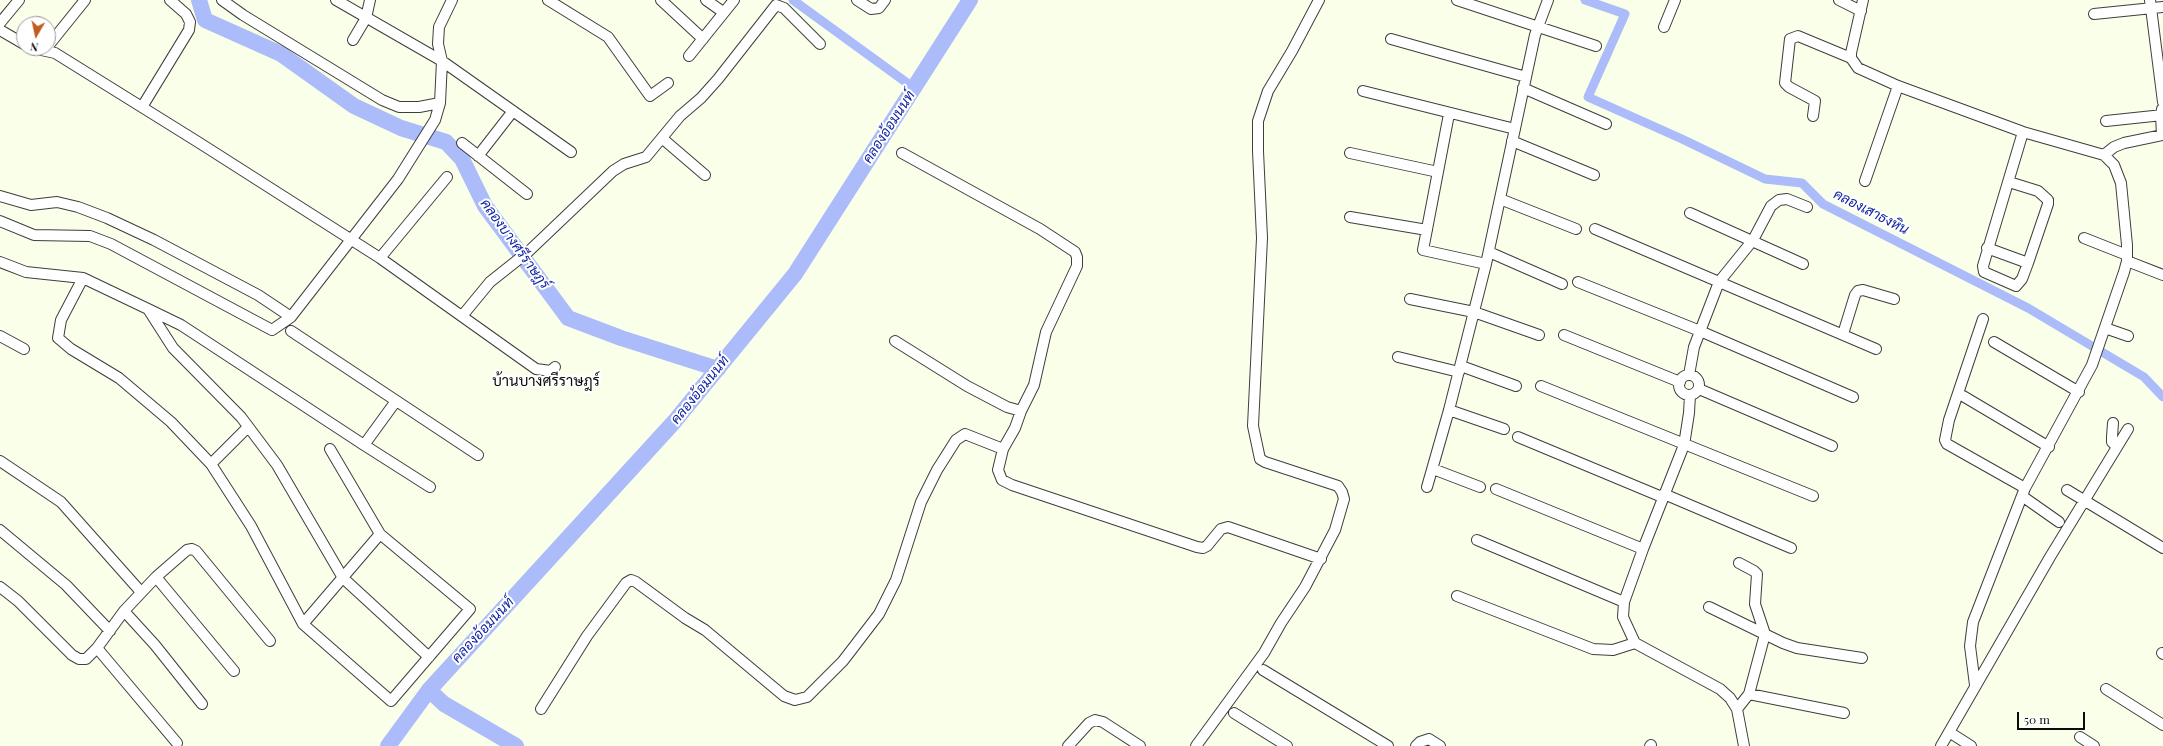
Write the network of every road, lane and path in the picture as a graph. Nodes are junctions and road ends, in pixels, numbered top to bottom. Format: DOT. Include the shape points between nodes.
graph roads {
  1 [pos="18,0"];
  2 [pos="85,0"];
  3 [pos="170,0"];
  4 [pos="222,0"];
  5 [pos="336,0"];
  6 [pos="370,0"];
  7 [pos="452,0"];
  8 [pos="548,0"];
  9 [pos="661,0"];
  10 [pos="706,0"];
  11 [pos="734,0"];
  12 [pos="858,0"];
  13 [pos="885,0"];
  14 [pos="1319,0"];
  15 [pos="1457,0"];
  16 [pos="1548,0"];
  17 [pos="1675,0"];
  18 [pos="1839,0"];
  19 [pos="1864,0"];
  20 [pos="2151,4"];
  21 [pos="2163,7"];
  22 [pos="1861,11"];
  23 [pos="723,12"];
  24 [pos="2094,14"];
  25 [pos="366,18"];
  26 [pos="0,23"];
  27 [pos="1538,26"];
  28 [pos="1664,27"];
  29 [pos="0,30"];
  30 [pos="56,36"];
  31 [pos="16,39"];
  32 [pos="703,39"];
  33 [pos="1391,39"];
  34 [pos="353,40"];
  35 [pos="820,44"];
  36 [pos="1596,46"];
  37 [pos="56,55"];
  38 [pos="690,56"];
  39 [pos="1851,58"];
  40 [pos="442,61"];
  41 [pos="2160,62"];
  42 [pos="1526,77"];
  43 [pos="668,83"];
  44 [pos="1898,86"];
  45 [pos="1523,88"];
  46 [pos="1363,91"];
  47 [pos="2163,102"];
  48 [pos="440,103"];
  49 [pos="142,107"];
  50 [pos="513,111"];
  51 [pos="2162,112"];
  52 [pos="1449,114"];
  53 [pos="1813,116"];
  54 [pos="2106,121"];
  55 [pos="1606,124"];
  56 [pos="1515,129"];
  57 [pos="2023,132"];
  58 [pos="2163,135"];
  59 [pos="663,139"];
  60 [pos="1512,141"];
  61 [pos="462,143"];
  62 [pos="571,152"];
  63 [pos="902,153"];
  64 [pos="1350,153"];
  65 [pos="2104,154"];
  66 [pos="478,156"];
  67 [pos="1438,172"];
  68 [pos="705,175"];
  69 [pos="1594,175"];
  70 [pos="447,177"];
  71 [pos="1865,182"];
  72 [pos="2009,182"];
  73 [pos="527,194"];
  74 [pos="0,196"];
  75 [pos="1500,199"];
  76 [pos="1807,207"];
  77 [pos="1690,213"];
  78 [pos="1350,217"];
  79 [pos="0,221"];
  80 [pos="1576,229"];
  81 [pos="1595,229"];
  82 [pos="1427,230"];
  83 [pos="2084,238"];
  84 [pos="352,240"];
  85 [pos="1753,240"];
  86 [pos="1987,248"];
  87 [pos="1489,252"];
  88 [pos="380,258"];
  89 [pos="2127,258"];
  90 [pos="0,262"];
  91 [pos="2028,263"];
  92 [pos="1486,264"];
  93 [pos="1803,264"];
  94 [pos="2163,275"];
  95 [pos="82,278"];
  96 [pos="1578,282"];
  97 [pos="1719,282"];
  98 [pos="1562,284"];
  99 [pos="1410,299"];
  100 [pos="1894,299"];
  101 [pos="148,309"];
  102 [pos="1474,312"];
  103 [pos="462,316"];
  104 [pos="291,317"];
  105 [pos="1983,319"];
  106 [pos="2106,328"];
  107 [pos="1700,331"];
  108 [pos="291,332"];
  109 [pos="1843,334"];
  110 [pos="1539,335"];
  111 [pos="1564,335"];
  112 [pos="0,336"];
  113 [pos="2128,336"];
  114 [pos="895,341"];
  115 [pos="1994,342"];
  116 [pos="24,349"];
  117 [pos="1876,349"];
  118 [pos="1398,357"];
  119 [pos="555,367"];
  120 [pos="1460,369"];
  121 [pos="1690,375"];
  122 [pos="1680,382"];
  123 [pos="1516,386"];
  124 [pos="1541,386"];
  125 [pos="1699,389"];
  126 [pos="2079,392"];
  127 [pos="1690,395"];
  128 [pos="1963,396"];
  129 [pos="1853,397"];
  130 [pos="396,401"];
  131 [pos="1450,410"];
  132 [pos="1020,411"];
  133 [pos="2113,423"];
  134 [pos="248,427"];
  135 [pos="1504,429"];
  136 [pos="2128,429"];
  137 [pos="1518,437"];
  138 [pos="364,444"];
  139 [pos="1684,445"];
  140 [pos="1832,446"];
  141 [pos="2049,447"];
  142 [pos="2117,447"];
  143 [pos="1003,448"];
  144 [pos="330,450"];
  145 [pos="478,455"];
  146 [pos="0,461"];
  147 [pos="211,464"];
  148 [pos="1433,469"];
  149 [pos="430,487"];
  150 [pos="1427,487"];
  151 [pos="1480,487"];
  152 [pos="1496,489"];
  153 [pos="2067,490"];
  154 [pos="2024,492"];
  155 [pos="1663,495"];
  156 [pos="1813,496"];
  157 [pos="2085,500"];
  158 [pos="2059,522"];
  159 [pos="0,530"];
  160 [pos="380,534"];
  161 [pos="1478,540"];
  162 [pos="1791,548"];
  163 [pos="2163,548"];
  164 [pos="1643,549"];
  165 [pos="1321,559"];
  166 [pos="1739,563"];
  167 [pos="156,577"];
  168 [pos="343,578"];
  169 [pos="0,587"];
  170 [pos="141,592"];
  171 [pos="1457,596"];
  172 [pos="1624,602"];
  173 [pos="1709,607"];
  174 [pos="124,611"];
  175 [pos="303,624"];
  176 [pos="110,631"];
  177 [pos="1765,634"];
  178 [pos="270,641"];
  179 [pos="1635,643"];
  180 [pos="97,648"];
  181 [pos="430,657"];
  182 [pos="1862,658"];
  183 [pos="1263,670"];
  184 [pos="234,671"];
  185 [pos="1975,685"];
  186 [pos="2106,689"];
  187 [pos="1748,694"];
  188 [pos="202,704"];
  189 [pos="541,709"];
  190 [pos="1737,709"];
  191 [pos="1234,713"];
  192 [pos="1844,713"];
  193 [pos="2163,725"];
  194 [pos="1949,732"];
  195 [pos="2080,737"];
  196 [pos="177,743"];
  197 [pos="1068,746"];
  198 [pos="1140,746"];
  199 [pos="1196,746"];
  200 [pos="1287,746"];
  201 [pos="1388,746"];
  202 [pos="1416,746"];
  203 [pos="1440,746"];
  204 [pos="1744,746"];
  205 [pos="1941,746"];
  206 [pos="1971,746"];
  207 [pos="2094,746"];
  1 -- 26 [label="street"];
  2 -- 30 [label="street"];
  3 -- 49 [label="street" via="186,14 190,22 189,30"];
  4 -- 48 [label="street" via="382,100 399,107"];
  5 -- 25 [label="street"];
  6 -- 25 [label="street"];
  7 -- 40 [label="street" via="440,27 438,44"];
  8 -- 43 [label="street" via="608,37 650,96"];
  9 -- 32 [label="street"];
  10 -- 23 [label="street"];
  11 -- 23 [label="street"];
  12 -- 13 [label="street" via="871,9 879,8"];
  14 -- 165 [label="street" via="1268,90 1258,121 1262,244 1253,426 1260,459 1338,486 1342,492 1344,499 1335,530"];
  15 -- 27 [label="street"];
  16 -- 27 [label="street"];
  17 -- 28 [label="street"];
  18 -- 22 [label="street"];
  19 -- 22 [label="street"];
  20 -- 21 [label="street"];
  20 -- 24 [label="street"];
  20 -- 41 [label="street"];
  22 -- 39 [label="street"];
  23 -- 32 [label="street"];
  25 -- 34 [label="street"];
  25 -- 40 [label="street"];
  27 -- 36 [label="street"];
  27 -- 42 [label="street"];
  29 -- 31 [label="street"];
  32 -- 38 [label="street"];
  33 -- 42 [label="street"];
  35 -- 59 [label="street" via="784,8 776,5 718,79 680,116"];
  37 -- 49 [label="street"];
  39 -- 44 [label="street" via="1865,73"];
  39 -- 53 [label="street" via="1798,36 1790,39 1785,83 1815,101"];
  40 -- 48 [label="street"];
  40 -- 50 [label="street"];
  41 -- 47 [label="street"];
  42 -- 45 [label="street"];
  44 -- 57 [label="street"];
  44 -- 71 [label="street"];
  45 -- 55 [label="street"];
  45 -- 56 [label="street"];
  46 -- 52 [label="street"];
  48 -- 84 [label="street" via="435,120 398,179"];
  49 -- 84 [label="street"];
  50 -- 62 [label="street"];
  50 -- 66 [label="street"];
  51 -- 54 [label="street"];
  51 -- 58 [label="street"];
  52 -- 56 [label="street"];
  52 -- 67 [label="street"];
  56 -- 60 [label="street"];
  57 -- 65 [label="street"];
  57 -- 72 [label="street"];
  58 -- 65 [label="street" via="2124,143"];
  59 -- 68 [label="street"];
  59 -- 103 [label="street" via="646,158 624,164 613,171 529,251 490,282"];
  60 -- 69 [label="street"];
  60 -- 75 [label="street"];
  61 -- 66 [label="street"];
  63 -- 132 [label="street" via="1040,229 1075,252 1076,266 1046,332 1034,385"];
  64 -- 67 [label="street"];
  65 -- 89 [label="street" via="2114,165 2121,183"];
  66 -- 73 [label="street"];
  67 -- 82 [label="street"];
  70 -- 88 [label="street"];
  72 -- 86 [label="street"];
  72 -- 91 [label="street" via="2038,191 2048,200 2048,210"];
  74 -- 104 [label="street" via="31,204 58,202 107,218 258,295"];
  75 -- 80 [label="street"];
  75 -- 87 [label="street"];
  76 -- 85 [label="street" via="1787,199 1779,200 1771,206"];
  77 -- 85 [label="street"];
  78 -- 82 [label="street"];
  79 -- 104 [label="street" via="34,235 90,236 111,244 272,330"];
  81 -- 97 [label="street"];
  82 -- 92 [label="street" via="1423,250"];
  83 -- 89 [label="street"];
  84 -- 88 [label="street"];
  84 -- 104 [label="street"];
  85 -- 93 [label="street"];
  85 -- 97 [label="street"];
  86 -- 91 [label="street"];
  86 -- 91 [label="street" via="1984,272 2016,286"];
  87 -- 92 [label="street"];
  87 -- 98 [label="street"];
  88 -- 103 [label="street"];
  89 -- 94 [label="street"];
  89 -- 106 [label="street"];
  90 -- 95 [label="street" via="26,272"];
  92 -- 102 [label="street"];
  95 -- 101 [label="street"];
  95 -- 147 [label="street" via="60,320 58,338 71,349 119,378 171,422"];
  96 -- 107 [label="street"];
  97 -- 107 [label="street"];
  97 -- 109 [label="street"];
  99 -- 102 [label="street"];
  100 -- 109 [label="street" via="1863,290 1858,291 1854,295"];
  101 -- 134 [label="street" via="173,348"];
  101 -- 138 [label="street" via="181,325"];
  102 -- 110 [label="street"];
  102 -- 120 [label="street"];
  103 -- 119 [label="street" via="536,369 551,371"];
  105 -- 154 [label="street" via="1949,420 1945,440 1947,444"];
  106 -- 113 [label="street"];
  106 -- 126 [label="street"];
  107 -- 121 [label="street" via="1694,347"];
  107 -- 129 [label="street"];
  108 -- 130 [label="street"];
  109 -- 117 [label="street"];
  111 -- 122 [label="street"];
  112 -- 116 [label="street"];
  114 -- 132 [label="street" via="967,386"];
  115 -- 126 [label="street"];
  118 -- 120 [label="street"];
  120 -- 123 [label="street"];
  120 -- 131 [label="street"];
  121 -- 122 [label="street" via="1682,378"];
  121 -- 125 [label="street" via="1699,381"];
  122 -- 127 [label="street" via="1680,390"];
  124 -- 139 [label="street"];
  125 -- 127 [label="street"];
  125 -- 140 [label="street"];
  126 -- 141 [label="street"];
  127 -- 139 [label="street"];
  128 -- 141 [label="street"];
  130 -- 138 [label="street"];
  130 -- 145 [label="street"];
  131 -- 135 [label="street"];
  131 -- 148 [label="street"];
  132 -- 143 [label="street"];
  133 -- 142 [label="street" via="2112,442"];
  134 -- 147 [label="street"];
  134 -- 168 [label="street" via="276,466"];
  136 -- 142 [label="street"];
  137 -- 155 [label="street"];
  138 -- 149 [label="street"];
  139 -- 155 [label="street"];
  139 -- 156 [label="street"];
  141 -- 154 [label="street"];
  142 -- 157 [label="street"];
  143 -- 165 [label="street" via="998,470 1002,480 1012,485 1197,547 1207,546 1228,526"];
  143 -- 189 [label="street" via="965,434 956,440 921,502 896,580 879,614 835,671 807,697 795,700 784,696 705,630 632,580 626,583 587,636"];
  144 -- 160 [label="street"];
  146 -- 170 [label="street" via="61,502"];
  147 -- 175 [label="street" via="251,526"];
  148 -- 150 [label="street"];
  148 -- 151 [label="street"];
  152 -- 164 [label="street"];
  153 -- 157 [label="street"];
  154 -- 158 [label="street"];
  154 -- 185 [label="street" via="1974,622 1970,646"];
  155 -- 162 [label="street"];
  155 -- 164 [label="street"];
  157 -- 163 [label="street"];
  157 -- 185 [label="street"];
  159 -- 176 [label="street" via="66,585"];
  160 -- 168 [label="street"];
  160 -- 181 [label="street" via="470,609"];
  161 -- 172 [label="street"];
  164 -- 172 [label="street"];
  165 -- 199 [label="street" via="1264,653"];
  166 -- 177 [label="street" via="1757,574 1755,604"];
  167 -- 170 [label="street"];
  167 -- 178 [label="street" via="187,550 196,551"];
  167 -- 184 [label="street"];
  168 -- 175 [label="street"];
  168 -- 181 [label="street"];
  169 -- 180 [label="street" via="18,601 72,655 86,659"];
  170 -- 174 [label="street"];
  171 -- 179 [label="street" via="1594,649 1613,650"];
  172 -- 179 [label="street" via="1623,617"];
  173 -- 177 [label="street"];
  174 -- 176 [label="street"];
  174 -- 188 [label="street"];
  175 -- 181 [label="street" via="391,701"];
  176 -- 180 [label="street"];
  177 -- 182 [label="street" via="1797,648"];
  177 -- 187 [label="street"];
  179 -- 190 [label="street" via="1720,689"];
  180 -- 196 [label="street"];
  183 -- 201 [label="street"];
  185 -- 194 [label="street"];
  186 -- 193 [label="street"];
  187 -- 190 [label="street"];
  187 -- 192 [label="street"];
  190 -- 204 [label="street"];
  191 -- 200 [label="street"];
  194 -- 205 [label="street"];
  194 -- 206 [label="street"];
  195 -- 207 [label="street"];
  197 -- 198 [label="street" via="1089,723 1095,720 1103,722"];
  202 -- 203 [label="street" via="1429,739"];
}
